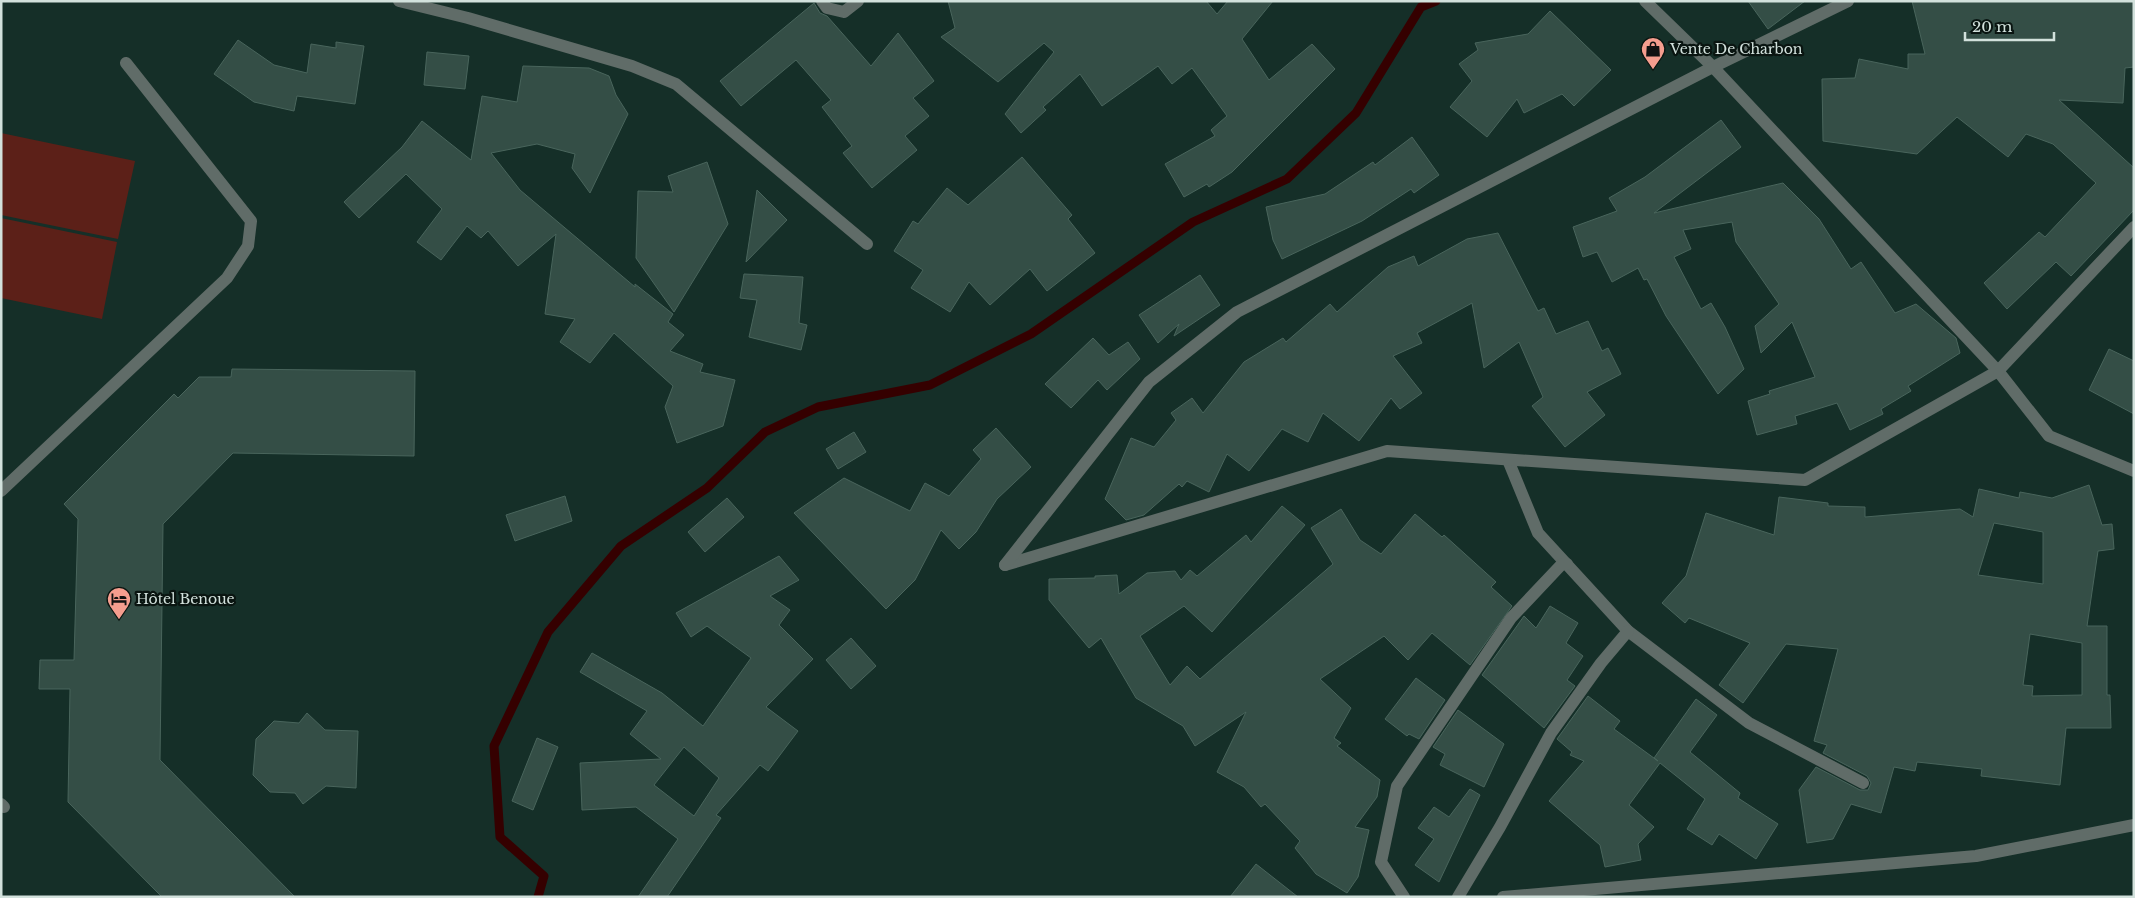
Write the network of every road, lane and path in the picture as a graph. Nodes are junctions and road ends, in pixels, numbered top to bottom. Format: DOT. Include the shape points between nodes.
graph roads {
  1 [pos="400,1"];
  2 [pos="822,1"];
  3 [pos="858,1"];
  4 [pos="1645,1"];
  5 [pos="1848,1"];
  6 [pos="126,63"];
  7 [pos="1713,67"];
  8 [pos="2134,227"];
  9 [pos="867,244"];
  10 [pos="1998,371"];
  11 [pos="1508,460"];
  12 [pos="2134,471"];
  13 [pos="1,491"];
  14 [pos="1567,564"];
  15 [pos="1628,631"];
  16 [pos="1863,783"];
  17 [pos="2134,825"];
  18 [pos="1404,897"];
  19 [pos="1458,897"];
  20 [pos="1503,897"];
  1 -- 9 [label="street" via="632,66 676,84"];
  2 -- 3 [label="street" via="826,8 844,12"];
  4 -- 7 [label="street"];
  5 -- 7 [label="street"];
  6 -- 13 [label="street" via="251,222 248,246 227,278"];
  7 -- 10 [label="street"];
  7 -- 11 [label="street" via="1238,312 1149,382 1006,565 1387,451"];
  8 -- 10 [label="street"];
  10 -- 11 [label="street" via="1806,480"];
  10 -- 12 [label="street" via="2049,436"];
  11 -- 14 [label="street" via="1538,533"];
  14 -- 15 [label="street"];
  14 -- 18 [label="street" via="1562,564 1511,618 1398,786 1381,862"];
  15 -- 16 [label="street" via="1749,723"];
  15 -- 19 [label="street" via="1551,733"];
  17 -- 20 [label="street" via="1976,856"];
}
